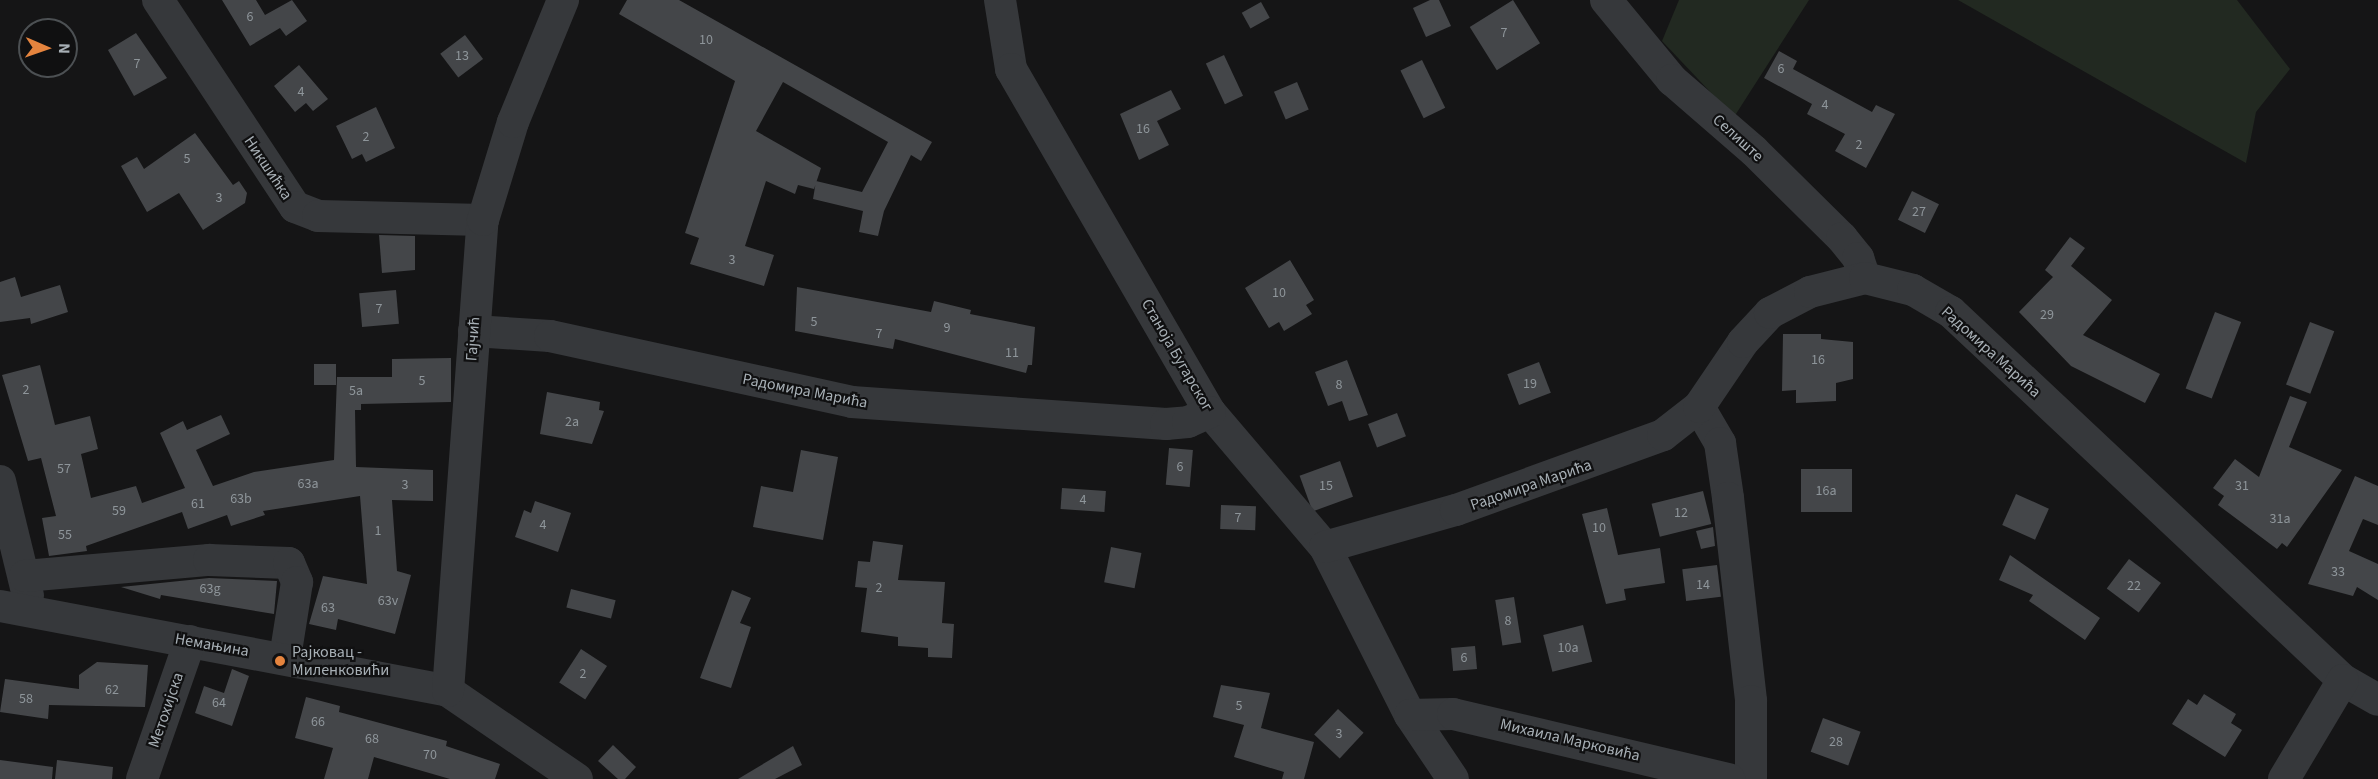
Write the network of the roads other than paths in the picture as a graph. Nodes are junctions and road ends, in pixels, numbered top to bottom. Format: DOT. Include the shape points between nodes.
graph roads {
  1 [pos="158,0"];
  2 [pos="563,0"];
  3 [pos="1000,0"];
  4 [pos="1606,0"];
  5 [pos="483,220"];
  6 [pos="1866,278"];
  7 [pos="474,331"];
  8 [pos="1699,407"];
  9 [pos="1210,412"];
  10 [pos="0,481"];
  11 [pos="1325,547"];
  12 [pos="25,576"];
  13 [pos="13,608"];
  14 [pos="190,641"];
  15 [pos="285,658"];
  16 [pos="2343,680"];
  17 [pos="448,692"];
  18 [pos="2378,700"];
  19 [pos="1410,715"];
  20 [pos="142,779"];
  21 [pos="577,779"];
  22 [pos="1453,779"];
  23 [pos="1729,779"];
  24 [pos="1752,779"];
  25 [pos="2284,779"];
  1 -- 5 [label="street, Никшићка" via="295,207 318,216"];
  2 -- 5 [label="street, Гајчић" via="513,122"];
  3 -- 9 [label="street, Станоја Бугарског" via="1011,69"];
  4 -- 6 [label="street, Селиште" via="1672,80 1754,151 1842,238 1858,258"];
  5 -- 7 [label="street, Гајчић"];
  6 -- 8 [label="street, Радомира Марића" via="1810,292 1770,313 1743,342"];
  6 -- 16 [label="street, Радомира Марића" via="1913,290 1951,312"];
  7 -- 9 [label="street, Радомира Марића" via="550,336 852,402 1166,424 1188,423"];
  7 -- 17 [label="street, Гајчић"];
  8 -- 11 [label="street, Радомира Марића" via="1663,435 1620,454 1456,510"];
  8 -- 24 [label="street" via="1720,443 1728,498 1751,701"];
  9 -- 11 [label="street, Станоја Бугарског"];
  10 -- 12 [label="street"];
  11 -- 19 [label="street, Станоја Бугарског"];
  12 -- 13 [label="street"];
  12 -- 15 [label="street" via="209,560 289,563 297,582"];
  13 -- 14 [label="street, Немањина"];
  14 -- 15 [label="street, Немањина"];
  14 -- 20 [label="street, Метохијска"];
  15 -- 17 [label="street, Немањина"];
  16 -- 18 [label="street, Радомира Марића"];
  16 -- 25 [label="street"];
  17 -- 21 [label="street, Немањина"];
  19 -- 22 [label="street, Станоја Бугарског"];
  19 -- 23 [label="street, Михаила Марковића" via="1453,714"];
}
